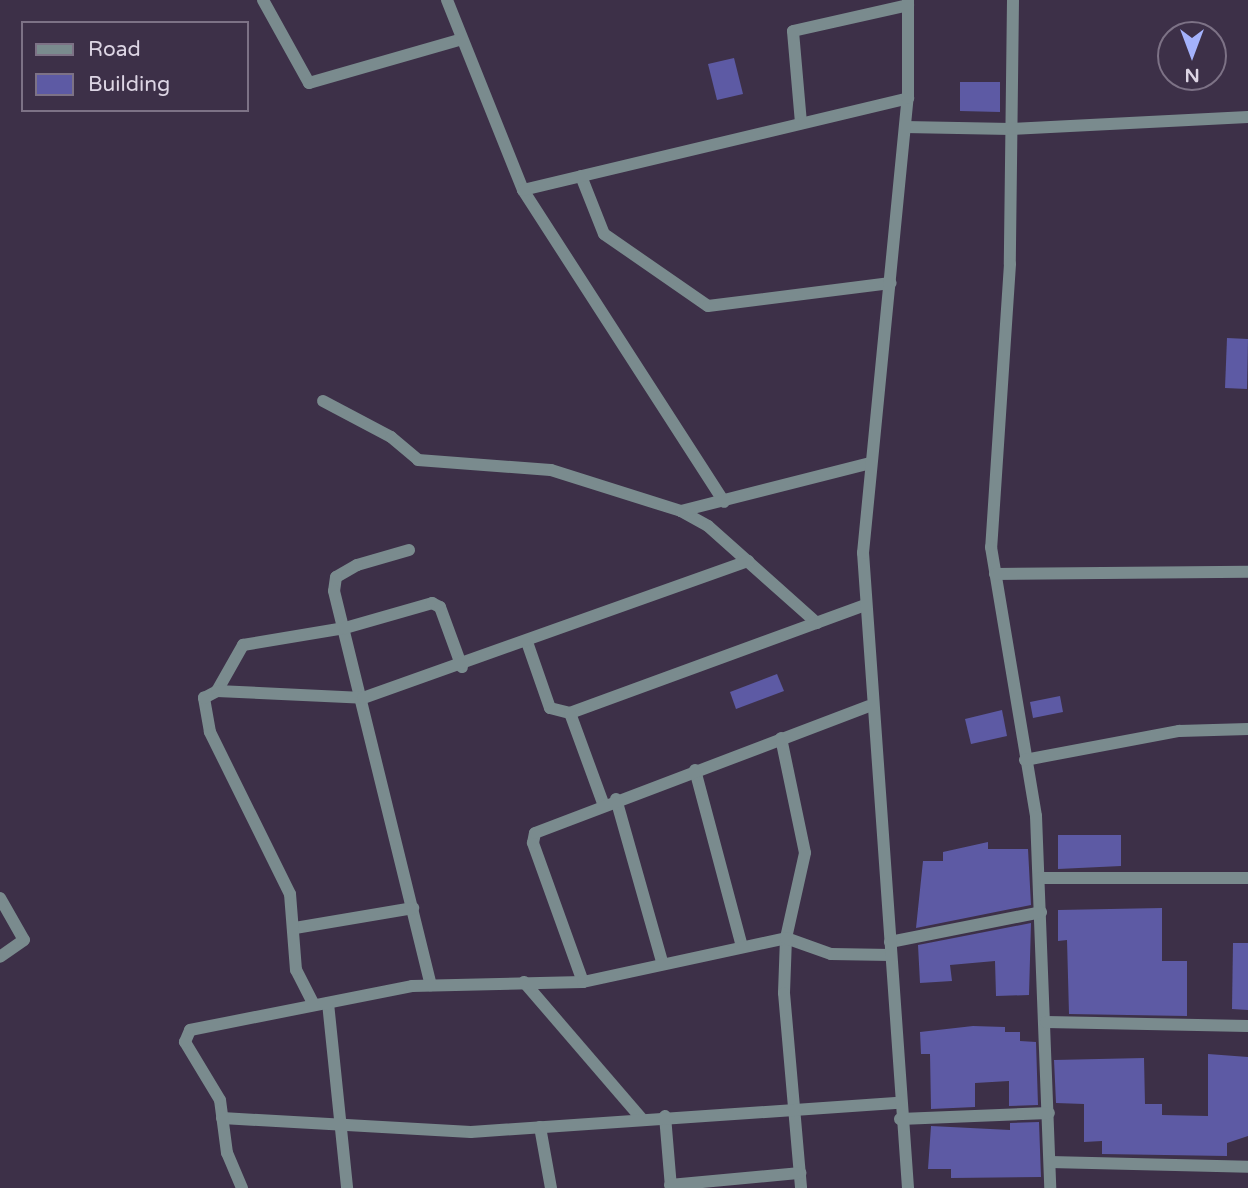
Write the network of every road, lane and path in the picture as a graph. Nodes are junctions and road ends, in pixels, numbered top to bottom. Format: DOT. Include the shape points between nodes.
graph roads {
  1 [pos="263,0"];
  2 [pos="447,0"];
  3 [pos="1013,0"];
  4 [pos="908,3"];
  5 [pos="459,40"];
  6 [pos="908,98"];
  7 [pos="1248,117"];
  8 [pos="802,123"];
  9 [pos="905,127"];
  10 [pos="1011,129"];
  11 [pos="581,176"];
  12 [pos="523,190"];
  13 [pos="891,283"];
  14 [pos="323,401"];
  15 [pos="871,463"];
  16 [pos="724,502"];
  17 [pos="681,512"];
  18 [pos="409,550"];
  19 [pos="748,561"];
  20 [pos="1248,572"];
  21 [pos="995,573"];
  22 [pos="864,605"];
  23 [pos="817,623"];
  24 [pos="345,628"];
  25 [pos="527,642"];
  26 [pos="462,667"];
  27 [pos="217,691"];
  28 [pos="363,698"];
  29 [pos="869,706"];
  30 [pos="570,713"];
  31 [pos="1248,729"];
  32 [pos="781,738"];
  33 [pos="1025,760"];
  34 [pos="695,770"];
  35 [pos="616,799"];
  36 [pos="603,803"];
  37 [pos="1039,877"];
  38 [pos="1248,878"];
  39 [pos="0,898"];
  40 [pos="413,908"];
  41 [pos="1041,912"];
  42 [pos="295,928"];
  43 [pos="786,938"];
  44 [pos="741,943"];
  45 [pos="890,949"];
  46 [pos="0,957"];
  47 [pos="662,962"];
  48 [pos="524,982"];
  49 [pos="583,982"];
  50 [pos="431,985"];
  51 [pos="328,1003"];
  52 [pos="314,1005"];
  53 [pos="1046,1021"];
  54 [pos="1248,1026"];
  55 [pos="899,1103"];
  56 [pos="795,1113"];
  57 [pos="1049,1113"];
  58 [pos="665,1116"];
  59 [pos="222,1118"];
  60 [pos="641,1118"];
  61 [pos="900,1119"];
  62 [pos="339,1126"];
  63 [pos="540,1127"];
  64 [pos="1050,1161"];
  65 [pos="1248,1167"];
  66 [pos="800,1173"];
  67 [pos="671,1186"];
  68 [pos="242,1188"];
  69 [pos="347,1188"];
  70 [pos="551,1188"];
  71 [pos="801,1188"];
  72 [pos="908,1188"];
  73 [pos="1050,1188"];
  1 -- 5 [label="street" via="309,83"];
  2 -- 5 [label="street"];
  3 -- 10 [label="street"];
  4 -- 6 [label="street"];
  4 -- 8 [label="street" via="793,31"];
  5 -- 12 [label="street"];
  6 -- 8 [label="street"];
  6 -- 9 [label="street"];
  7 -- 10 [label="street"];
  8 -- 11 [label="street"];
  9 -- 10 [label="street"];
  9 -- 13 [label="street"];
  10 -- 21 [label="street" via="1010,264 990,519"];
  11 -- 12 [label="street"];
  11 -- 13 [label="street" via="604,234 708,306"];
  12 -- 16 [label="street"];
  13 -- 15 [label="street"];
  14 -- 17 [label="street" via="391,437 418,460 551,470"];
  15 -- 16 [label="street"];
  15 -- 22 [label="street"];
  16 -- 17 [label="street"];
  17 -- 19 [label="street"];
  18 -- 24 [label="street" via="336,577"];
  19 -- 23 [label="street"];
  19 -- 25 [label="street"];
  20 -- 21 [label="street"];
  21 -- 33 [label="street"];
  22 -- 23 [label="street"];
  22 -- 29 [label="street"];
  23 -- 30 [label="street"];
  24 -- 26 [label="street" via="437,604"];
  24 -- 27 [label="street" via="243,645"];
  24 -- 28 [label="street"];
  25 -- 26 [label="street"];
  25 -- 30 [label="street" via="550,708"];
  26 -- 28 [label="street"];
  27 -- 28 [label="street"];
  27 -- 42 [label="street" via="204,698 205,719 279,868"];
  28 -- 40 [label="street"];
  29 -- 32 [label="street"];
  29 -- 45 [label="street"];
  30 -- 36 [label="street"];
  31 -- 33 [label="street" via="1179,731"];
  32 -- 34 [label="street"];
  32 -- 43 [label="street" via="806,853"];
  33 -- 37 [label="street"];
  34 -- 35 [label="street"];
  34 -- 44 [label="street"];
  35 -- 36 [label="street"];
  35 -- 47 [label="street"];
  36 -- 49 [label="street" via="545,825 533,843"];
  37 -- 38 [label="street"];
  37 -- 41 [label="street"];
  39 -- 46 [label="street" via="24,940"];
  40 -- 42 [label="street"];
  40 -- 50 [label="street"];
  41 -- 45 [label="street"];
  41 -- 53 [label="street"];
  42 -- 52 [label="street" via="296,970"];
  43 -- 44 [label="street"];
  43 -- 45 [label="street" via="831,954"];
  43 -- 56 [label="street"];
  44 -- 47 [label="street"];
  45 -- 55 [label="street"];
  47 -- 49 [label="street"];
  48 -- 49 [label="street"];
  48 -- 50 [label="street"];
  48 -- 60 [label="street"];
  50 -- 51 [label="street"];
  51 -- 52 [label="street"];
  51 -- 62 [label="street"];
  52 -- 59 [label="street" via="190,1030 186,1042 211,1080"];
  53 -- 54 [label="street"];
  53 -- 57 [label="street"];
  55 -- 56 [label="street"];
  55 -- 61 [label="street"];
  56 -- 58 [label="street"];
  56 -- 66 [label="street"];
  57 -- 61 [label="street"];
  57 -- 64 [label="street"];
  58 -- 60 [label="street"];
  58 -- 67 [label="street"];
  59 -- 62 [label="street"];
  59 -- 68 [label="street" via="227,1153"];
  60 -- 63 [label="street"];
  61 -- 72 [label="street"];
  62 -- 63 [label="street" via="436,1133"];
  62 -- 69 [label="street"];
  63 -- 70 [label="street"];
  64 -- 65 [label="street"];
  64 -- 73 [label="street"];
  66 -- 67 [label="street"];
  66 -- 71 [label="street"];
}
